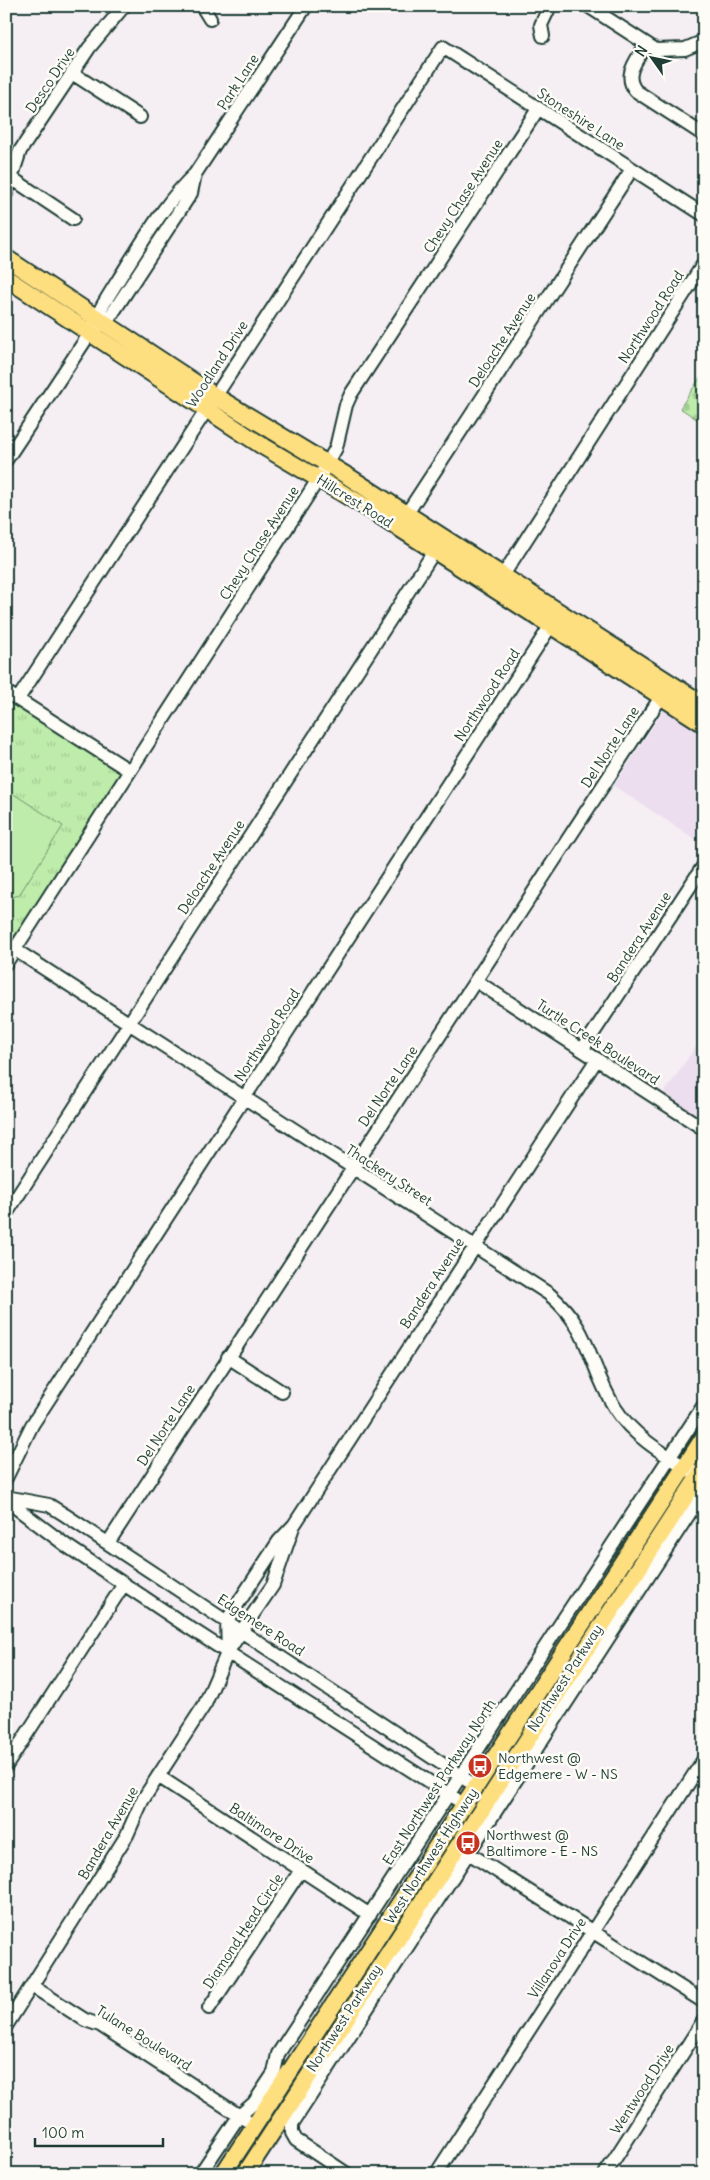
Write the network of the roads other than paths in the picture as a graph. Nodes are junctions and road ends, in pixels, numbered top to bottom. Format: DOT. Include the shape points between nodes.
graph roads {
  1 [pos="124,6"];
  2 [pos="202,6"];
  3 [pos="306,6"];
  4 [pos="550,6"];
  5 [pos="588,6"];
  6 [pos="210,19"];
  7 [pos="543,36"];
  8 [pos="704,41"];
  9 [pos="646,44"];
  10 [pos="443,47"];
  11 [pos="72,73"];
  12 [pos="538,109"];
  13 [pos="140,117"];
  14 [pos="704,135"];
  15 [pos="632,169"];
  16 [pos="8,178"];
  17 [pos="6,194"];
  18 [pos="704,215"];
  19 [pos="73,219"];
  20 [pos="6,258"];
  21 [pos="704,263"];
  22 [pos="6,278"];
  23 [pos="100,320"];
  24 [pos="90,333"];
  25 [pos="210,403"];
  26 [pos="6,460"];
  27 [pos="323,471"];
  28 [pos="403,520"];
  29 [pos="439,544"];
  30 [pos="498,582"];
  31 [pos="555,618"];
  32 [pos="6,692"];
  33 [pos="669,692"];
  34 [pos="18,699"];
  35 [pos="704,705"];
  36 [pos="704,724"];
  37 [pos="130,771"];
  38 [pos="704,865"];
  39 [pos="10,947"];
  40 [pos="6,963"];
  41 [pos="476,982"];
  42 [pos="129,1022"];
  43 [pos="582,1050"];
  44 [pos="597,1060"];
  45 [pos="244,1098"];
  46 [pos="704,1129"];
  47 [pos="351,1168"];
  48 [pos="6,1214"];
  49 [pos="473,1246"];
  50 [pos="228,1357"];
  51 [pos="282,1392"];
  52 [pos="704,1405"];
  53 [pos="704,1437"];
  54 [pos="670,1457"];
  55 [pos="685,1466"];
  56 [pos="702,1474"];
  57 [pos="6,1478"];
  58 [pos="704,1492"];
  59 [pos="6,1499"];
  60 [pos="49,1505"];
  61 [pos="36,1524"];
  62 [pos="294,1525"];
  63 [pos="108,1543"];
  64 [pos="124,1584"];
  65 [pos="227,1621"];
  66 [pos="243,1632"];
  67 [pos="228,1651"];
  68 [pos="704,1759"];
  69 [pos="6,1766"];
  70 [pos="158,1776"];
  71 [pos="462,1776"];
  72 [pos="475,1788"];
  73 [pos="449,1796"];
  74 [pos="465,1804"];
  75 [pos="484,1806"];
  76 [pos="470,1854"];
  77 [pos="301,1870"];
  78 [pos="370,1915"];
  79 [pos="592,1932"];
  80 [pos="32,1986"];
  81 [pos="704,2002"];
  82 [pos="209,2008"];
  83 [pos="704,2020"];
  84 [pos="6,2026"];
  85 [pos="239,2116"];
  86 [pos="254,2127"];
  87 [pos="200,2174"];
  88 [pos="223,2174"];
  89 [pos="232,2174"];
  90 [pos="245,2174"];
  91 [pos="347,2174"];
  92 [pos="436,2174"];
  93 [pos="605,2174"];
  1 -- 11 [label="street, Desco Drive"];
  2 -- 6 [label="street"];
  3 -- 23 [label="street, Park Lane" via="195,174 182,186 143,240"];
  4 -- 7 [label="street" via="541,25"];
  5 -- 9 [label="street"];
  8 -- 9 [label="street" via="685,49 668,51 656,50"];
  9 -- 14 [label="street" via="629,75 630,84"];
  10 -- 12 [label="street, Stoneshire Lane"];
  10 -- 25 [label="street, Woodland Drive"];
  11 -- 13 [label="street"];
  11 -- 16 [label="street, Desco Drive" via="20,151"];
  12 -- 15 [label="street, Stoneshire Lane"];
  12 -- 27 [label="street, Chevy Chase Avenue" via="351,394 336,448"];
  15 -- 18 [label="street, Stoneshire Lane"];
  15 -- 28 [label="street, Deloache Avenue"];
  16 -- 17 [label="street, Desco Drive"];
  16 -- 19 [label="street"];
  20 -- 23 [label="main road, Hillcrest Road"];
  21 -- 30 [label="street, Northwood Road"];
  22 -- 24 [label="main road, Hillcrest Road"];
  23 -- 24 [label="street, Park Lane"];
  23 -- 25 [label="main road, Hillcrest Road"];
  24 -- 25 [label="main road, Hillcrest Road"];
  24 -- 26 [label="street, Park Lane"];
  25 -- 27 [label="main road, Hillcrest Road" via="261,445"];
  25 -- 34 [label="street, Woodland Drive"];
  27 -- 28 [label="main road, Hillcrest Road"];
  27 -- 37 [label="street, Chevy Chase Avenue"];
  28 -- 29 [label="main road, Hillcrest Road"];
  29 -- 30 [label="main road, Hillcrest Road"];
  29 -- 42 [label="street, Deloache Avenue"];
  30 -- 31 [label="main road, Hillcrest Road"];
  31 -- 33 [label="main road, Hillcrest Road"];
  31 -- 45 [label="street, Northwood Road"];
  32 -- 34 [label="street"];
  33 -- 35 [label="main road, Hillcrest Road"];
  33 -- 36 [label="main road, Hillcrest Road"];
  33 -- 41 [label="street, Del Norte Lane"];
  34 -- 37 [label="street"];
  37 -- 39 [label="street, Chevy Chase Avenue"];
  38 -- 43 [label="street, Bandera Avenue"];
  39 -- 40 [label="street, Chevy Chase Avenue"];
  39 -- 42 [label="street, Thackery Street"];
  41 -- 43 [label="street, Turtle Creek Boulevard"];
  41 -- 47 [label="street, Del Norte Lane"];
  42 -- 45 [label="street, Thackery Street"];
  42 -- 48 [label="street, Deloache Avenue"];
  43 -- 44 [label="street, Turtle Creek Boulevard"];
  44 -- 46 [label="street, Turtle Creek Boulevard"];
  44 -- 49 [label="street, Bandera Avenue"];
  45 -- 47 [label="street, Thackery Street"];
  45 -- 57 [label="street, Northwood Road" via="32,1425"];
  47 -- 49 [label="street, Thackery Street"];
  47 -- 50 [label="street, Del Norte Lane"];
  49 -- 54 [label="street, Thackery Street" via="561,1304 584,1335 616,1409 639,1435"];
  49 -- 62 [label="street, Bandera Avenue"];
  50 -- 51 [label="street"];
  50 -- 63 [label="street, Del Norte Lane"];
  52 -- 54 [label="street, East Northwest Parkway North"];
  53 -- 55 [label="main road, West Northwest Highway"];
  54 -- 55 [label="street, Thackery Street"];
  54 -- 71 [label="street, East Northwest Parkway North"];
  55 -- 56 [label="street, Thackery Street"];
  55 -- 72 [label="main road, West Northwest Highway"];
  56 -- 75 [label="main road, West Northwest Highway"];
  58 -- 76 [label="street, Northwest Parkway"];
  59 -- 60 [label="street, Edgemere Road"];
  59 -- 61 [label="street, Edgemere Road"];
  60 -- 61 [label="street"];
  60 -- 63 [label="street, Edgemere Road"];
  61 -- 64 [label="street, Edgemere Road"];
  62 -- 65 [label="street, Bandera Avenue" via="279,1541"];
  62 -- 66 [label="street, Bandera Avenue" via="273,1585"];
  63 -- 65 [label="street, Edgemere Road"];
  64 -- 67 [label="street, Edgemere Road"];
  64 -- 69 [label="street"];
  65 -- 66 [label="street, Edgemere Road"];
  65 -- 67 [label="street, Bandera Avenue"];
  66 -- 67 [label="street, Bandera Avenue"];
  66 -- 71 [label="street, Edgemere Road"];
  67 -- 70 [label="street, Bandera Avenue" via="205,1704"];
  67 -- 73 [label="street, Edgemere Road"];
  68 -- 79 [label="street, Villanova Drive"];
  70 -- 77 [label="street, Baltimore Drive"];
  70 -- 80 [label="street, Bandera Avenue" via="142,1801 127,1835"];
  71 -- 72 [label="street, Edgemere Road"];
  71 -- 73 [label="street, East Northwest Parkway North"];
  72 -- 74 [label="main road, West Northwest Highway"];
  72 -- 75 [label="street, Edgemere Road"];
  73 -- 74 [label="street, Edgemere Road"];
  73 -- 78 [label="street, East Northwest Parkway North"];
  74 -- 75 [label="street, Edgemere Road"];
  74 -- 86 [label="main road, West Northwest Highway"];
  75 -- 90 [label="main road, West Northwest Highway"];
  76 -- 79 [label="street"];
  76 -- 91 [label="street, Northwest Parkway" via="292,2124 296,2140"];
  77 -- 78 [label="street, Baltimore Drive"];
  77 -- 82 [label="street, Diamond Head Circle"];
  78 -- 85 [label="street, East Northwest Parkway North" via="278,2054 274,2073 254,2103"];
  79 -- 81 [label="street"];
  79 -- 92 [label="street, Villanova Drive"];
  80 -- 84 [label="street, Bandera Avenue"];
  80 -- 85 [label="street, Tulane Boulevard" via="85,2020 100,2025"];
  83 -- 93 [label="street, Wentwood Drive"];
  85 -- 86 [label="street, Tulane Boulevard"];
  85 -- 87 [label="street, East Northwest Parkway North"];
  86 -- 88 [label="main road, West Northwest Highway"];
  86 -- 89 [label="main road" via="250,2146"];
}
